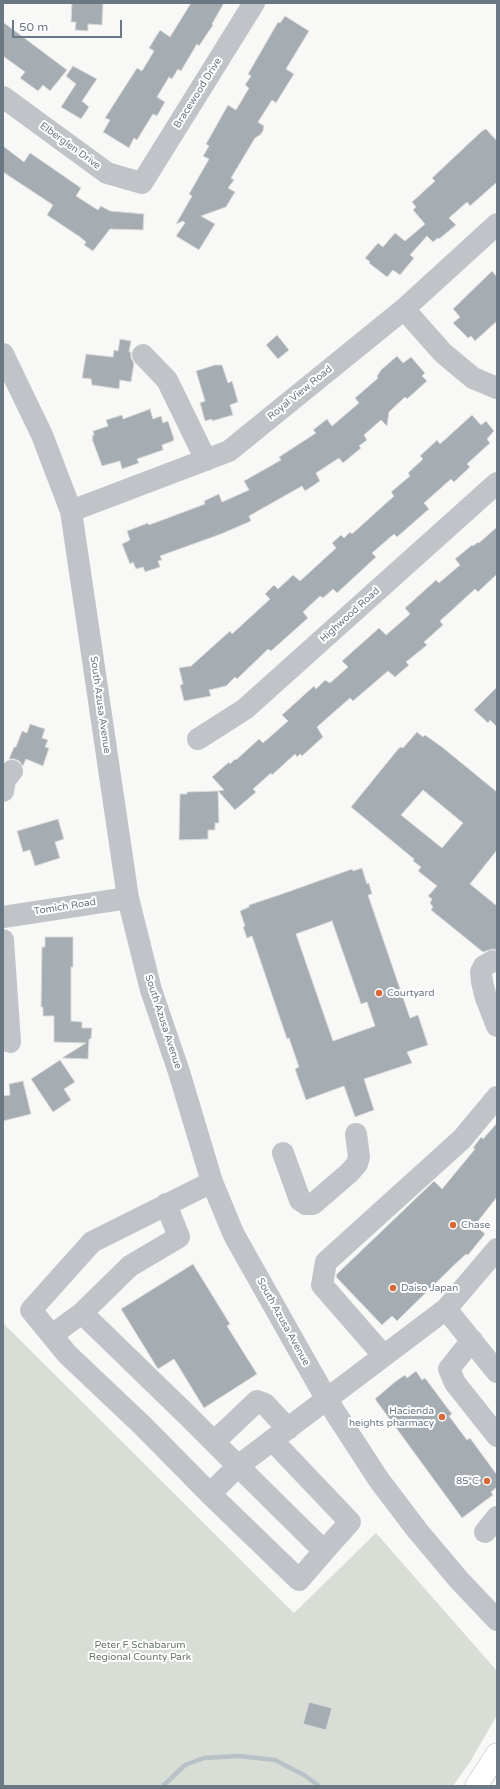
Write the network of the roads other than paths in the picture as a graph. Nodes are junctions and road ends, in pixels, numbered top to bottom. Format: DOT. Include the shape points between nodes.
graph roads {
  1 [pos="254,3"];
  2 [pos="3,97"];
  3 [pos="142,183"];
  4 [pos="497,224"];
  5 [pos="404,308"];
  6 [pos="3,354"];
  7 [pos="142,355"];
  8 [pos="497,388"];
  9 [pos="206,460"];
  10 [pos="497,483"];
  11 [pos="71,511"];
  12 [pos="198,739"];
  13 [pos="12,771"];
  14 [pos="3,791"];
  15 [pos="128,898"];
  16 [pos="3,917"];
  17 [pos="3,940"];
  18 [pos="493,961"];
  19 [pos="497,1026"];
  20 [pos="10,1042"];
  21 [pos="497,1097"];
  22 [pos="356,1134"];
  23 [pos="283,1153"];
  24 [pos="212,1182"];
  25 [pos="166,1204"];
  26 [pos="497,1249"];
  27 [pos="446,1309"];
  28 [pos="82,1313"];
  29 [pos="52,1336"];
  30 [pos="472,1340"];
  31 [pos="383,1355"];
  32 [pos="497,1372"];
  33 [pos="327,1400"];
  34 [pos="280,1435"];
  35 [pos="497,1436"];
  36 [pos="214,1442"];
  37 [pos="238,1466"];
  38 [pos="210,1494"];
  39 [pos="324,1551"];
  40 [pos="497,1620"];
  41 [pos="497,1754"];
  42 [pos="476,1786"];
  1 -- 3 [label="street, Bracewood Drive"];
  2 -- 3 [label="street, Elberglen Drive" via="107,173"];
  4 -- 5 [label="street, Royal View Road"];
  5 -- 8 [label="street" via="443,353 473,378"];
  5 -- 9 [label="street, Royal View Road" via="228,451"];
  6 -- 11 [label="street, South Azusa Avenue" via="42,435"];
  7 -- 9 [label="street" via="167,380"];
  9 -- 11 [label="street, Royal View Road"];
  10 -- 12 [label="street, Highwood Road" via="245,709"];
  11 -- 15 [label="street, South Azusa Avenue"];
  13 -- 14 [label="street" via="5,780"];
  15 -- 16 [label="street, Tomich Road"];
  15 -- 24 [label="street, South Azusa Avenue" via="151,990"];
  17 -- 20 [label="street"];
  18 -- 19 [label="street" via="484,966 481,972 486,998"];
  21 -- 31 [label="street" via="462,1139 326,1262 322,1285"];
  22 -- 23 [label="street" via="359,1157 357,1164 313,1204 306,1204 300,1200"];
  24 -- 25 [label="street"];
  24 -- 33 [label="street, South Azusa Avenue" via="234,1235"];
  25 -- 28 [label="street" via="179,1237 130,1266"];
  25 -- 29 [label="street" via="92,1242 31,1310"];
  26 -- 27 [label="street"];
  27 -- 30 [label="street"];
  27 -- 31 [label="street"];
  28 -- 29 [label="street"];
  28 -- 36 [label="street"];
  29 -- 38 [label="street" via="67,1354"];
  30 -- 32 [label="street"];
  30 -- 35 [label="street" via="449,1369 455,1383"];
  31 -- 33 [label="street"];
  33 -- 34 [label="street"];
  33 -- 40 [label="street, South Azusa Avenue" via="379,1480 417,1530"];
  34 -- 36 [label="street" via="265,1404 257,1401"];
  34 -- 37 [label="street"];
  34 -- 39 [label="street" via="350,1522"];
  36 -- 37 [label="street"];
  37 -- 38 [label="street"];
  37 -- 39 [label="street"];
  38 -- 39 [label="street" via="299,1580"];
  41 -- 42 [label="main road"];
}
